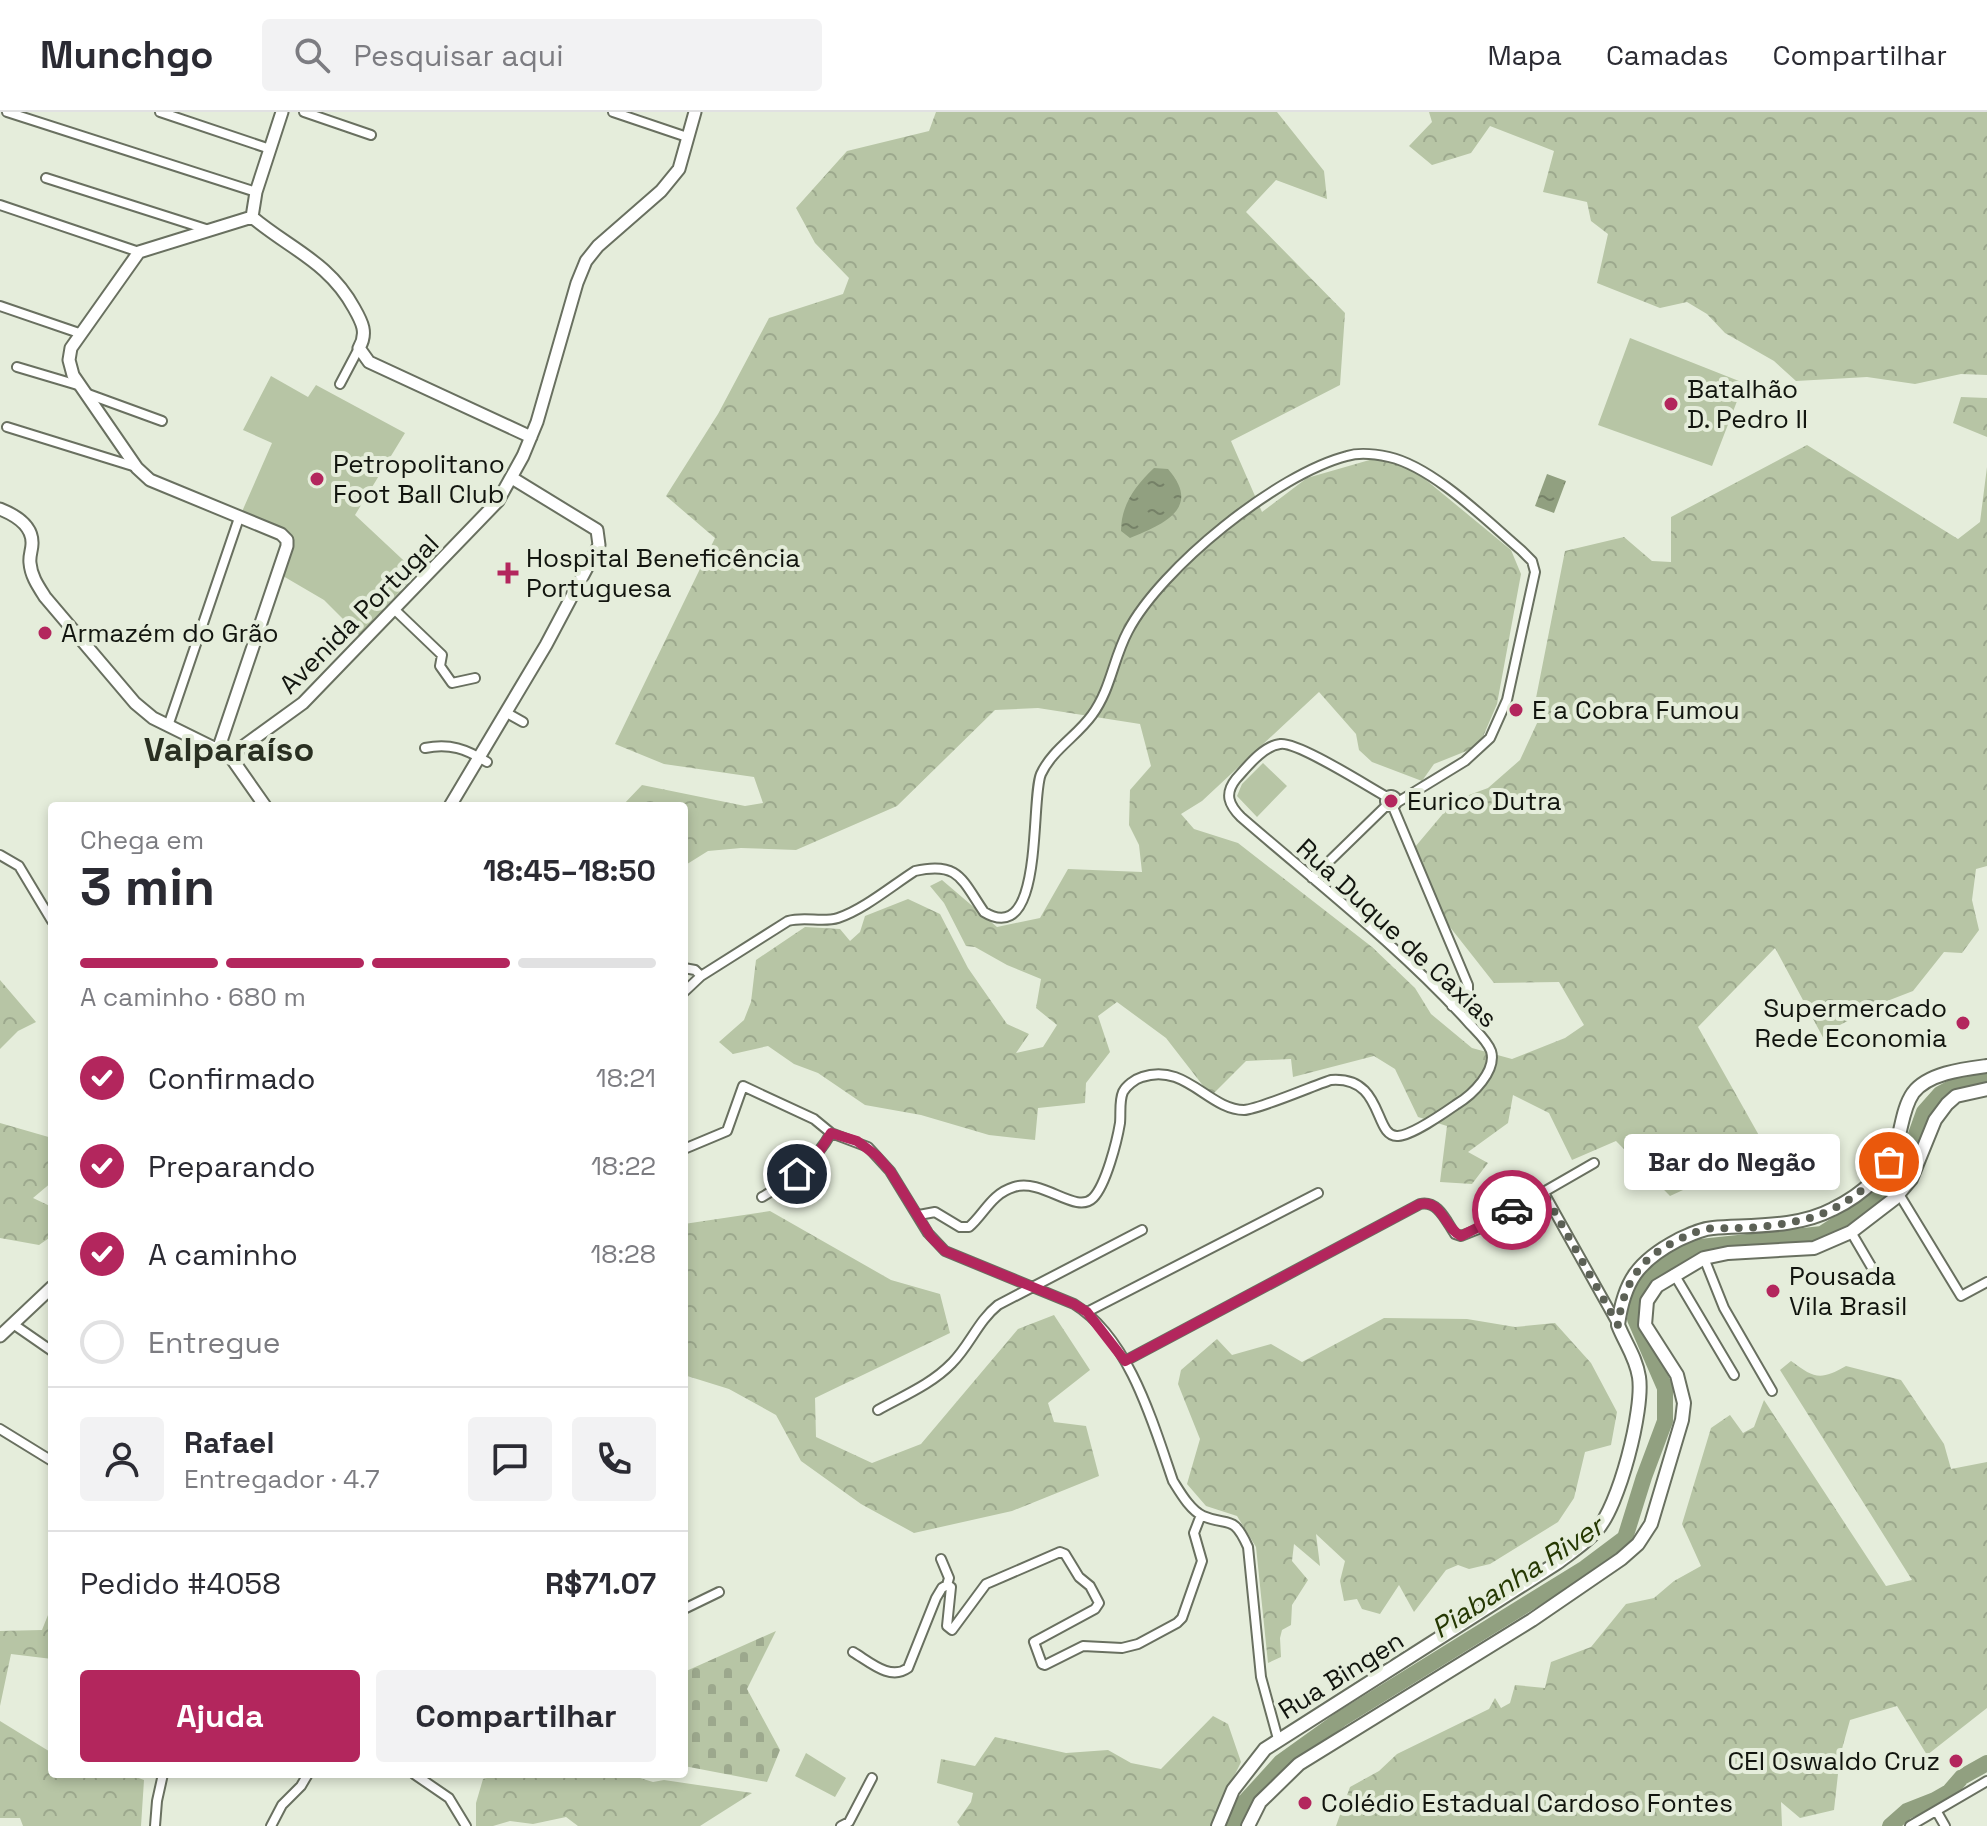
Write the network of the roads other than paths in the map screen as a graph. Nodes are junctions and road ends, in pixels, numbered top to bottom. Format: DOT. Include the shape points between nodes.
graph roads {
  1 [pos="7,112"];
  2 [pos="160,112"];
  3 [pos="282,112"];
  4 [pos="304,112"];
  5 [pos="613,112"];
  6 [pos="695,112"];
  7 [pos="371,135"];
  8 [pos="687,137"];
  9 [pos="270,149"];
  10 [pos="46,178"];
  11 [pos="256,192"];
  12 [pos="0,205"];
  13 [pos="252,217"];
  14 [pos="210,230"];
  15 [pos="139,252"];
  16 [pos="0,306"];
  17 [pos="79,333"];
  18 [pos="359,348"];
  19 [pos="17,367"];
  20 [pos="340,384"];
  21 [pos="85,390"];
  22 [pos="162,421"];
  23 [pos="7,427"];
  24 [pos="531,437"];
  25 [pos="137,468"];
  26 [pos="512,478"];
  27 [pos="0,509"];
  28 [pos="239,518"];
  29 [pos="395,610"];
  30 [pos="475,678"];
  31 [pos="507,713"];
  32 [pos="523,722"];
  33 [pos="168,726"];
  34 [pos="425,748"];
  35 [pos="218,750"];
  36 [pos="230,756"];
  37 [pos="484,760"];
  38 [pos="1392,801"];
  39 [pos="262,802"];
  40 [pos="453,802"];
  41 [pos="0,855"];
  42 [pos="1312,878"];
  43 [pos="48,914"];
  44 [pos="688,969"];
  45 [pos="701,976"];
  46 [pos="688,988"];
  47 [pos="1452,1006"];
  48 [pos="1987,1066"];
  49 [pos="1987,1089"];
  50 [pos="831,1133"];
  51 [pos="688,1147"];
  52 [pos="1594,1163"];
  53 [pos="1318,1193"];
  54 [pos="1544,1193"];
  55 [pos="1899,1194"];
  56 [pos="762,1197"];
  57 [pos="919,1215"];
  58 [pos="1142,1230"];
  59 [pos="1851,1232"];
  60 [pos="1704,1258"];
  61 [pos="1674,1274"];
  62 [pos="1878,1278"];
  63 [pos="1987,1282"];
  64 [pos="1031,1287"];
  65 [pos="48,1291"];
  66 [pos="1087,1312"];
  67 [pos="13,1324"];
  68 [pos="1618,1325"];
  69 [pos="0,1336"];
  70 [pos="1653,1337"];
  71 [pos="48,1348"];
  72 [pos="1633,1352"];
  73 [pos="1125,1361"];
  74 [pos="1734,1375"];
  75 [pos="1772,1391"];
  76 [pos="878,1410"];
  77 [pos="0,1429"];
  78 [pos="48,1459"];
  79 [pos="1201,1515"];
  80 [pos="941,1559"];
  81 [pos="947,1585"];
  82 [pos="719,1592"];
  83 [pos="688,1607"];
  84 [pos="853,1652"];
  85 [pos="1278,1739"];
  86 [pos="162,1778"];
  87 [pos="306,1778"];
  88 [pos="420,1778"];
  89 [pos="872,1778"];
  90 [pos="1987,1781"];
  91 [pos="1937,1812"];
  92 [pos="155,1826"];
  93 [pos="271,1826"];
  94 [pos="466,1826"];
  95 [pos="841,1826"];
  96 [pos="1218,1826"];
  97 [pos="1248,1826"];
  98 [pos="1910,1826"];
  99 [pos="1945,1826"];
  1 -- 11 [label="street"];
  2 -- 9 [label="street"];
  3 -- 9 [label="street"];
  4 -- 7 [label="street"];
  5 -- 8 [label="street"];
  6 -- 8 [label="street, Avenida Portugal"];
  8 -- 24 [label="street, Avenida Portugal" via="673,177 586,261"];
  9 -- 11 [label="street"];
  10 -- 14 [label="street"];
  11 -- 13 [label="street"];
  12 -- 15 [label="street"];
  13 -- 14 [label="street"];
  13 -- 18 [label="street" via="335,279 364,331"];
  14 -- 15 [label="street"];
  15 -- 17 [label="street"];
  16 -- 17 [label="street"];
  17 -- 21 [label="street" via="69,360"];
  18 -- 20 [label="street"];
  18 -- 24 [label="street" via="369,362"];
  19 -- 21 [label="street"];
  21 -- 22 [label="street"];
  21 -- 25 [label="street"];
  23 -- 25 [label="street"];
  24 -- 26 [label="street, Avenida Portugal"];
  25 -- 28 [label="street" via="158,485"];
  26 -- 29 [label="street, Avenida Portugal" via="498,501"];
  26 -- 31 [label="street" via="597,530 599,545"];
  27 -- 33 [label="street" via="28,528 34,579 54,610 135,703"];
  28 -- 33 [label="street"];
  28 -- 35 [label="street" via="281,534 287,546"];
  29 -- 30 [label="street" via="442,655 440,666 452,683"];
  29 -- 36 [label="street, Avenida Portugal" via="303,703"];
  31 -- 32 [label="street"];
  31 -- 37 [label="street"];
  33 -- 35 [label="street"];
  34 -- 37 [label="street" via="447,745"];
  35 -- 36 [label="street"];
  36 -- 39 [label="street"];
  37 -- 40 [label="street"];
  38 -- 42 [label="street"];
  38 -- 42 [label="street, Rua Duque de Caxias" via="1288,744 1269,747 1236,780 1228,794 1233,810"];
  38 -- 45 [label="street" via="1480,749 1498,723 1534,584 1532,561 1419,468 1358,454 1328,462 1224,527 1169,579 1128,630 1092,716 1041,775 1029,885 1014,912 990,916 955,873 928,868 839,917 788,921"];
  38 -- 47 [label="street" via="1468,985"];
  41 -- 43 [label="street" via="19,866"];
  42 -- 47 [label="street, Rua Duque de Caxias"];
  44 -- 45 [label="street"];
  45 -- 46 [label="street"];
  47 -- 57 [label="street, Rua Duque de Caxias" via="1489,1047 1491,1064 1473,1093 1401,1136 1390,1135 1362,1086 1344,1079 1244,1110 1170,1075 1143,1076 1123,1092 1111,1156 1089,1201 1078,1204 1023,1185 993,1198 964,1229 935,1212"];
  48 -- 68 [label="main road" via="1944,1075 1919,1087 1906,1107 1889,1162 1875,1179 1833,1209 1799,1220 1699,1231 1653,1254 1626,1287"];
  49 -- 55 [label="main road, Rua Bingen" via="1956,1096 1947,1104"];
  50 -- 51 [label="street" via="814,1119 743,1086 727,1131"];
  50 -- 56 [label="street" via="797,1174"];
  50 -- 57 [label="street" via="868,1147"];
  52 -- 54 [label="street"];
  53 -- 66 [label="street"];
  54 -- 68 [label="street"];
  54 -- 73 [label="street" via="1461,1236 1434,1205 1420,1204"];
  55 -- 59 [label="main road, Rua Bingen"];
  55 -- 63 [label="street" via="1961,1296"];
  57 -- 64 [label="street" via="945,1251"];
  58 -- 64 [label="street"];
  59 -- 60 [label="main road, Rua Bingen" via="1814,1248"];
  59 -- 62 [label="street"];
  60 -- 61 [label="main road, Rua Bingen"];
  60 -- 75 [label="street" via="1724,1308"];
  61 -- 70 [label="main road, Rua Bingen" via="1647,1301 1645,1325"];
  61 -- 74 [label="street"];
  64 -- 66 [label="street"];
  64 -- 76 [label="street" via="985,1315 952,1364"];
  65 -- 67 [label="street"];
  66 -- 73 [label="street"];
  67 -- 69 [label="street"];
  67 -- 71 [label="street"];
  68 -- 72 [label="main road, Rua Bingen"];
  70 -- 72 [label="main road"];
  70 -- 97 [label="main road, Rua Bingen" via="1677,1375 1684,1403 1651,1524 1638,1544 1532,1620 1299,1764 1260,1802"];
  72 -- 85 [label="main road, Rua Bingen" via="1641,1399 1613,1504 1596,1533 1470,1620"];
  73 -- 79 [label="street" via="1173,1481"];
  77 -- 78 [label="street"];
  79 -- 81 [label="street" via="1194,1533 1201,1570 1182,1618 1138,1644 1083,1646 1042,1664 1034,1642 1099,1603 1060,1552 986,1584 952,1630 947,1626"];
  79 -- 85 [label="street" via="1233,1524 1248,1547 1261,1677"];
  80 -- 81 [label="street"];
  81 -- 84 [label="street" via="901,1673 891,1674"];
  82 -- 83 [label="street"];
  85 -- 96 [label="main road, Rua Bingen" via="1233,1790"];
  86 -- 92 [label="street"];
  87 -- 93 [label="street"];
  88 -- 94 [label="street" via="449,1798"];
  89 -- 95 [label="street" via="849,1822"];
  90 -- 91 [label="street"];
  91 -- 98 [label="street"];
  91 -- 99 [label="street"];
}
